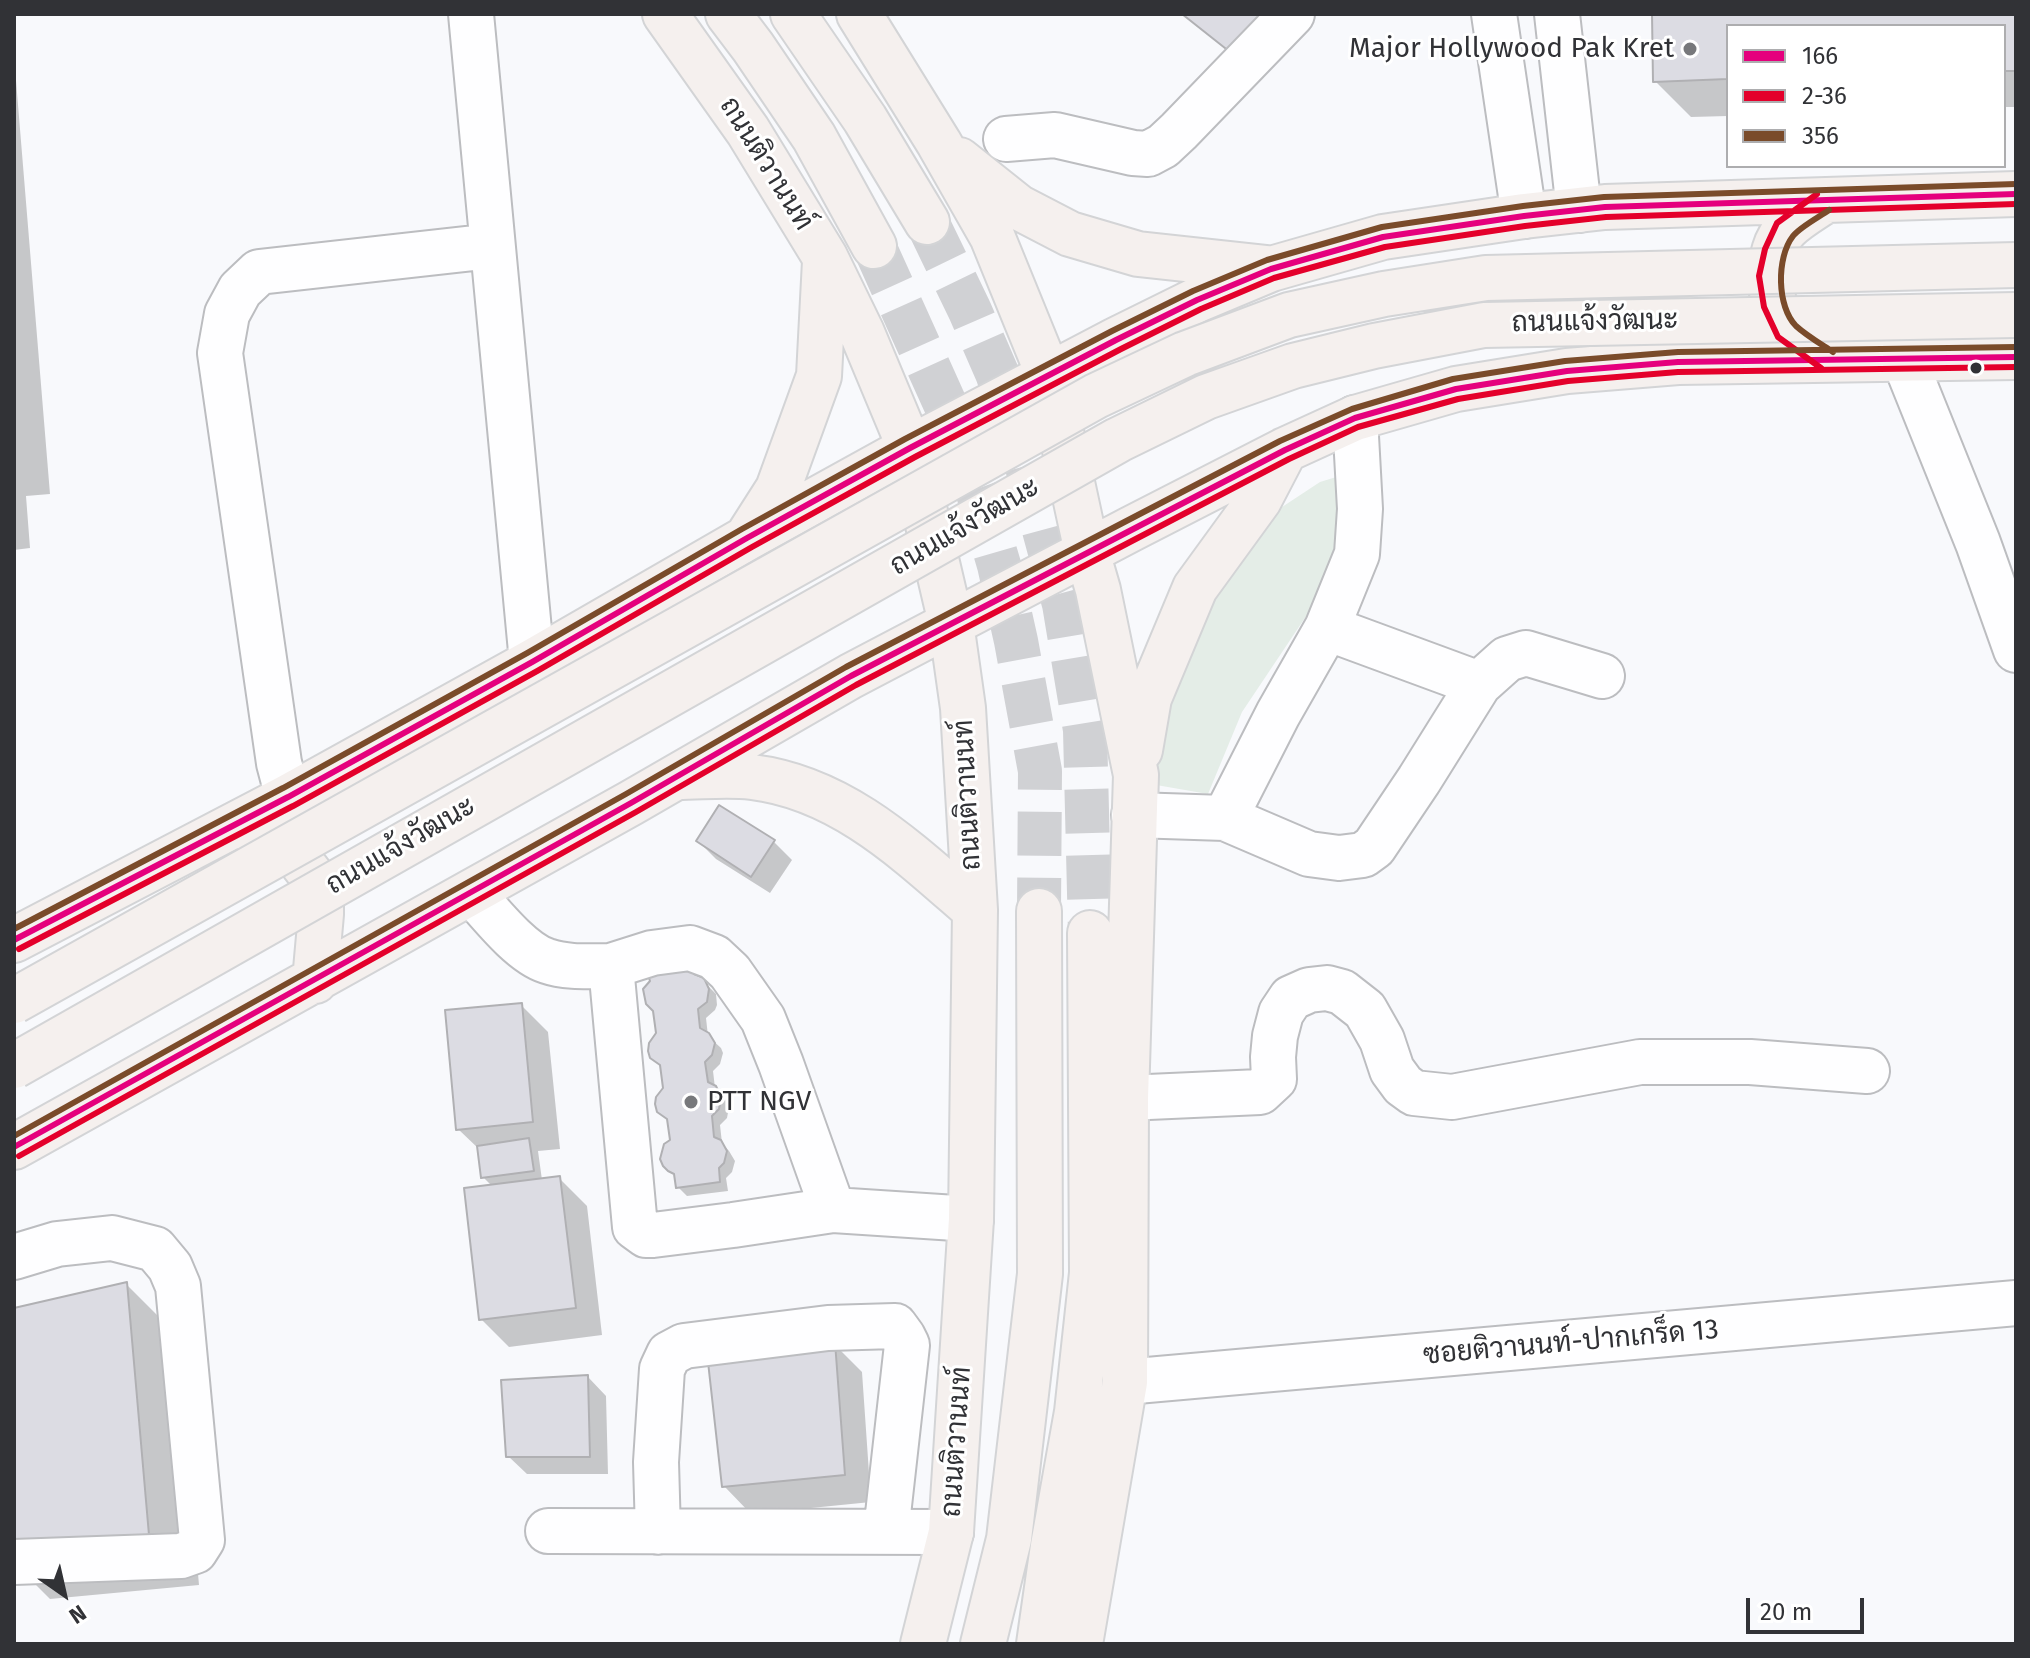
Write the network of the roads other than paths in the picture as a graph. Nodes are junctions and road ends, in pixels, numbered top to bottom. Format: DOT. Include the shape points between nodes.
graph roads {
  1 [pos="471,14"];
  2 [pos="665,14"];
  3 [pos="728,14"];
  4 [pos="793,14"];
  5 [pos="859,14"];
  6 [pos="1292,14"];
  7 [pos="1494,14"];
  8 [pos="1557,14"];
  9 [pos="1588,14"];
  10 [pos="1568,96"];
  11 [pos="1508,107"];
  12 [pos="1006,139"];
  13 [pos="939,143"];
  14 [pos="2016,194"];
  15 [pos="1823,202"];
  16 [pos="1592,209"];
  17 [pos="1524,216"];
  18 [pos="927,222"];
  19 [pos="492,246"];
  20 [pos="874,246"];
  21 [pos="825,257"];
  22 [pos="2016,265"];
  23 [pos="1271,269"];
  24 [pos="2016,315"];
  25 [pos="2016,357"];
  26 [pos="1904,359"];
  27 [pos="1827,360"];
  28 [pos="1049,376"];
  29 [pos="1355,418"];
  30 [pos="910,448"];
  31 [pos="1285,450"];
  32 [pos="747,538"];
  33 [pos="1087,552"];
  34 [pos="951,623"];
  35 [pos="1327,628"];
  36 [pos="2016,650"];
  37 [pos="532,662"];
  38 [pos="1602,676"];
  39 [pos="1479,684"];
  40 [pos="677,777"];
  41 [pos="1135,795"];
  42 [pos="288,797"];
  43 [pos="1225,818"];
  44 [pos="216,836"];
  45 [pos="472,893"];
  46 [pos="975,910"];
  47 [pos="1039,911"];
  48 [pos="1090,933"];
  49 [pos="14,940"];
  50 [pos="611,966"];
  51 [pos="315,981"];
  52 [pos="14,1001"];
  53 [pos="14,1066"];
  54 [pos="1867,1071"];
  55 [pos="1126,1098"];
  56 [pos="14,1147"];
  57 [pos="833,1210"];
  58 [pos="971,1219"];
  59 [pos="14,1257"];
  60 [pos="2016,1303"];
  61 [pos="1125,1382"];
  62 [pos="548,1531"];
  63 [pos="658,1532"];
  64 [pos="886,1532"];
  65 [pos="951,1532"];
  66 [pos="14,1562"];
  67 [pos="923,1644"];
  68 [pos="983,1644"];
  69 [pos="1039,1644"];
  70 [pos="1080,1644"];
  1 -- 19 [label="street"];
  2 -- 21 [label="main road, ถนนติวานนท์" via="748,131"];
  3 -- 20 [label="main road" via="814,137"];
  4 -- 18 [label="main road"];
  5 -- 13 [label="main road"];
  6 -- 12 [label="street" via="1171,139 1148,154 1055,135"];
  7 -- 11 [label="street"];
  8 -- 10 [label="street"];
  9 -- 16 [label="street" via="1595,135"];
  10 -- 11 [label="street"];
  10 -- 16 [label="street"];
  11 -- 17 [label="street"];
  13 -- 23 [label="main road" via="1018,207 1070,234 1138,254"];
  13 -- 28 [label="main road" via="992,236"];
  14 -- 15 [label="main road"];
  15 -- 16 [label="main road"];
  15 -- 27 [label="main road" via="1785,229 1769,276 1786,331"];
  16 -- 17 [label="main road"];
  17 -- 23 [label="main road" via="1383,237"];
  19 -- 37 [label="street"];
  19 -- 42 [label="street" via="259,272 240,290 227,314 220,353"];
  21 -- 30 [label="main road, ถนนติวานนท์"];
  21 -- 32 [label="main road" via="819,376 778,489"];
  22 -- 52 [label="main road, ถนนแจ้งวัฒนะ, bridge" via="1486,278 1289,315 1185,354 1096,396"];
  23 -- 28 [label="main road" via="1197,300"];
  24 -- 53 [label="main road, ถนนแจ้งวัฒนะ, bridge" via="1484,325 1293,366 1206,397 1118,440"];
  25 -- 26 [label="main road, ถนนแจ้งวัฒนะ"];
  26 -- 27 [label="main road, ถนนแจ้งวัฒนะ"];
  26 -- 36 [label="street"];
  27 -- 29 [label="main road, ถนนแจ้งวัฒนะ" via="1678,362 1567,371 1456,389"];
  28 -- 30 [label="main road"];
  28 -- 33 [label="main road"];
  29 -- 31 [label="main road, ถนนแจ้งวัฒนะ"];
  29 -- 35 [label="street" via="1357,554"];
  30 -- 32 [label="main road"];
  30 -- 34 [label="main road, ถนนติวานนท์"];
  31 -- 33 [label="main road, ถนนแจ้งวัฒนะ"];
  31 -- 41 [label="main road" via="1259,500 1195,588 1149,698"];
  32 -- 37 [label="main road"];
  33 -- 34 [label="main road, ถนนแจ้งวัฒนะ"];
  33 -- 41 [label="main road"];
  34 -- 40 [label="main road, ถนนแจ้งวัฒนะ"];
  34 -- 46 [label="main road, ถนนติวานนท์" via="963,708"];
  35 -- 39 [label="street"];
  35 -- 43 [label="street"];
  37 -- 42 [label="main road"];
  38 -- 39 [label="street" via="1526,653 1507,659"];
  39 -- 43 [label="street" via="1374,847 1363,855 1309,854"];
  40 -- 45 [label="main road, ถนนแจ้งวัฒนะ"];
  40 -- 46 [label="main road" via="751,777 832,801 903,847"];
  41 -- 43 [label="street"];
  41 -- 55 [label="main road"];
  42 -- 44 [label="main road"];
  44 -- 49 [label="main road"];
  44 -- 51 [label="main road" via="266,834 292,850 321,888"];
  45 -- 50 [label="street" via="515,940 545,961"];
  45 -- 51 [label="main road, ถนนแจ้งวัฒนะ"];
  46 -- 58 [label="main road, ถนนติวานนท์"];
  47 -- 68 [label="main road" via="1040,1274 1009,1539"];
  48 -- 69 [label="main road" via="1092,1273 1077,1412"];
  50 -- 57 [label="street" via="690,948 714,957 730,972 763,1019"];
  50 -- 57 [label="street" via="635,1227 653,1235"];
  51 -- 56 [label="main road, ถนนแจ้งวัฒนะ"];
  54 -- 55 [label="street" via="1750,1062 1640,1062 1452,1097 1414,1093 1392,1070 1365,1010 1342,992 1327,988 1291,998 1281,1013 1274,1079 1260,1092"];
  55 -- 61 [label="main road"];
  57 -- 58 [label="street"];
  58 -- 65 [label="main road, ถนนติวานนท์"];
  59 -- 66 [label="street" via="57,1244 112,1238 155,1249 170,1267 178,1286 202,1540 195,1551 181,1556"];
  60 -- 61 [label="street, ซอยติวานนท์-ปากเกร็ด 13"];
  61 -- 70 [label="main road"];
  62 -- 63 [label="street"];
  63 -- 64 [label="street"];
  63 -- 64 [label="street" via="656,1462 662,1369 669,1354 684,1346 828,1328 895,1326 907,1345"];
  64 -- 65 [label="street"];
  65 -- 67 [label="main road, ถนนติวานนท์"];
}
